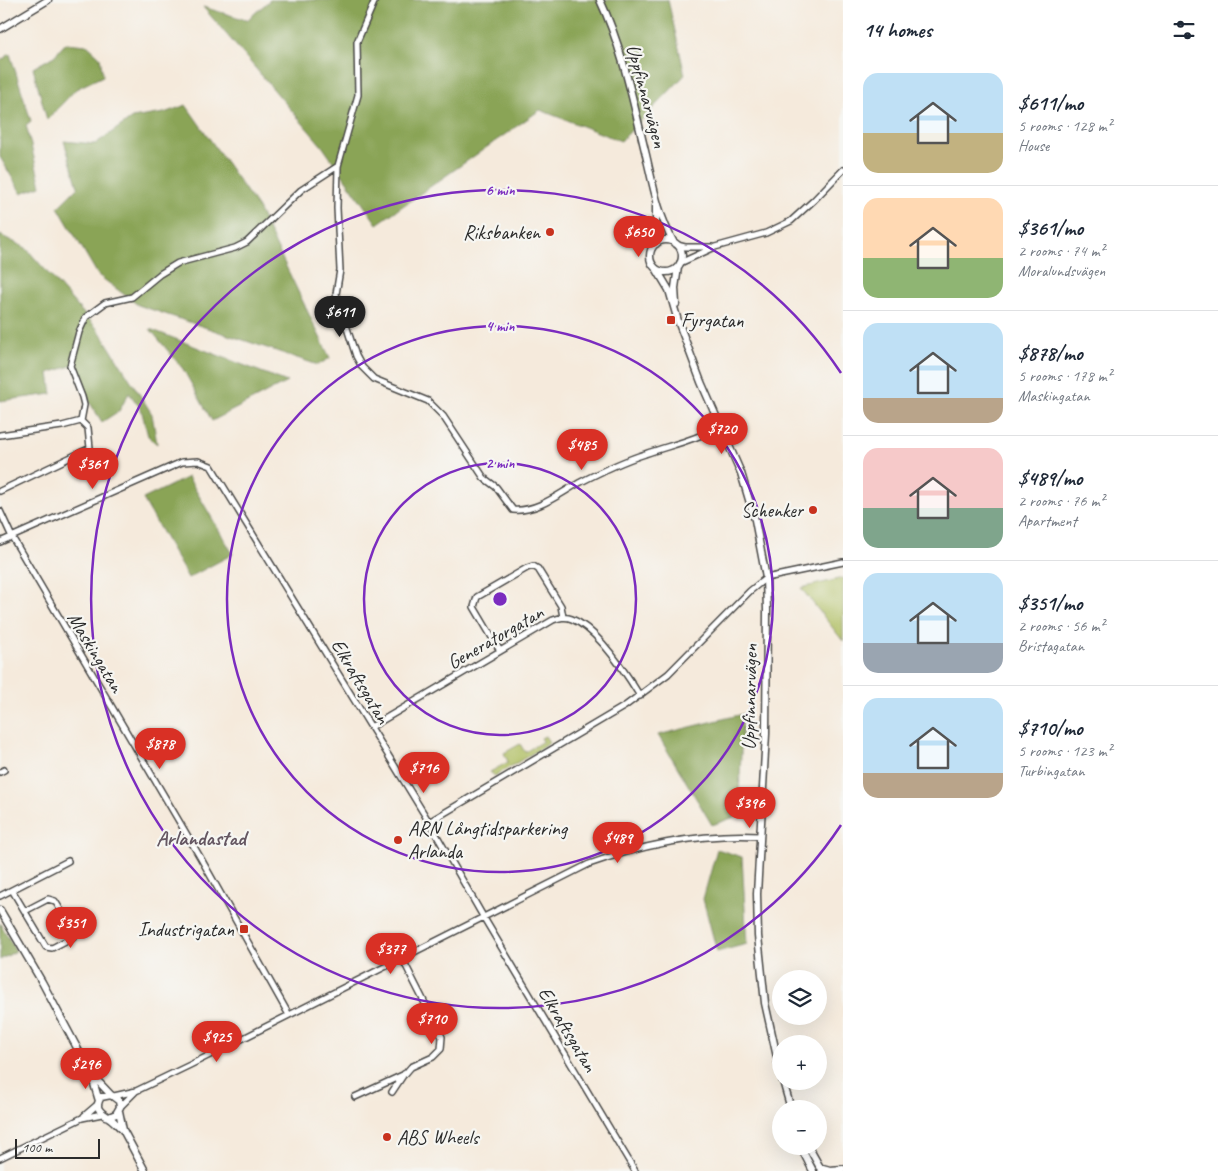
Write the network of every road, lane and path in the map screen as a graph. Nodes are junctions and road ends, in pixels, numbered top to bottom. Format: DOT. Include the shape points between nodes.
graph roads {
  1 [pos="48,0"];
  2 [pos="375,0"];
  3 [pos="600,0"];
  4 [pos="0,28"];
  5 [pos="338,166"];
  6 [pos="843,170"];
  7 [pos="656,202"];
  8 [pos="656,244"];
  9 [pos="675,244"];
  10 [pos="715,247"];
  11 [pos="679,265"];
  12 [pos="657,270"];
  13 [pos="682,332"];
  14 [pos="81,421"];
  15 [pos="720,425"];
  16 [pos="0,436"];
  17 [pos="0,491"];
  18 [pos="0,511"];
  19 [pos="12,537"];
  20 [pos="0,542"];
  21 [pos="843,562"];
  22 [pos="766,578"];
  23 [pos="563,617"];
  24 [pos="500,651"];
  25 [pos="640,696"];
  26 [pos="371,727"];
  27 [pos="429,822"];
  28 [pos="760,836"];
  29 [pos="68,861"];
  30 [pos="12,890"];
  31 [pos="0,896"];
  32 [pos="0,910"];
  33 [pos="24,912"];
  34 [pos="484,918"];
  35 [pos="402,958"];
  36 [pos="289,1015"];
  37 [pos="772,1035"];
  38 [pos="91,1074"];
  39 [pos="405,1074"];
  40 [pos="136,1091"];
  41 [pos="392,1092"];
  42 [pos="113,1095"];
  43 [pos="355,1097"];
  44 [pos="98,1102"];
  45 [pos="119,1109"];
  46 [pos="104,1115"];
  47 [pos="82,1118"];
  48 [pos="123,1130"];
  49 [pos="807,1155"];
  50 [pos="812,1155"];
  51 [pos="0,1158"];
  52 [pos="843,1169"];
  53 [pos="818,1170"];
  54 [pos="145,1171"];
  55 [pos="635,1171"];
  1 -- 4 [label="street"];
  2 -- 5 [label="street" via="357,42 358,96"];
  3 -- 7 [label="street, Uppfinnarvägen" via="614,33 630,89"];
  5 -- 14 [label="street" via="302,190 247,242 178,264 132,297 105,303 86,317 70,366 84,406"];
  5 -- 15 [label="street" via="340,270 336,294 356,356 374,379 428,402 443,416 484,478 496,487 513,510 522,511 542,504 619,464 708,433"];
  6 -- 10 [label="street" via="791,221 766,234"];
  7 -- 8 [label="street, Uppfinnarvägen"];
  7 -- 9 [label="street, Uppfinnarvägen"];
  8 -- 9 [label="street" via="661,241"];
  8 -- 12 [label="street" via="650,254"];
  9 -- 10 [label="street"];
  9 -- 11 [label="street" via="681,252"];
  10 -- 11 [label="street"];
  11 -- 12 [label="street" via="670,272"];
  11 -- 13 [label="street, Uppfinnarvägen" via="675,294"];
  12 -- 13 [label="street, Uppfinnarvägen" via="669,290"];
  13 -- 15 [label="street, Uppfinnarvägen"];
  14 -- 16 [label="street"];
  14 -- 17 [label="street" via="88,428 90,448"];
  15 -- 22 [label="street, Uppfinnarvägen" via="748,495"];
  18 -- 19 [label="street, Maskingatan"];
  19 -- 20 [label="street"];
  19 -- 26 [label="street, Elkraftsgatan" via="182,462 198,461 212,466"];
  19 -- 36 [label="street, Maskingatan"];
  21 -- 22 [label="street"];
  22 -- 25 [label="street" via="683,660"];
  22 -- 28 [label="street, Uppfinnarvägen" via="766,734"];
  23 -- 24 [label="street, Generatorgatan"];
  23 -- 24 [label="street" via="561,606 538,569 533,566 527,568 477,597 474,604"];
  23 -- 25 [label="street, Generatorgatan" via="580,623 607,649"];
  24 -- 26 [label="street, Generatorgatan"];
  25 -- 27 [label="street"];
  26 -- 27 [label="street, Elkraftsgatan"];
  27 -- 34 [label="street, Elkraftsgatan"];
  28 -- 34 [label="street" via="704,836 617,854 563,876"];
  28 -- 37 [label="street, Uppfinnarvägen" via="757,913 765,1003"];
  29 -- 30 [label="street"];
  30 -- 31 [label="street"];
  30 -- 33 [label="street"];
  32 -- 38 [label="street"];
  33 -- 33 [label="street" via="46,946 52,948 73,937 55,901 48,900"];
  34 -- 35 [label="street"];
  34 -- 55 [label="street, Elkraftsgatan"];
  35 -- 36 [label="street"];
  35 -- 39 [label="street" via="443,1044 438,1053 411,1067"];
  36 -- 40 [label="street"];
  38 -- 42 [label="street"];
  38 -- 44 [label="street"];
  39 -- 41 [label="street"];
  39 -- 43 [label="street"];
  40 -- 42 [label="street"];
  40 -- 45 [label="street"];
  42 -- 44 [label="street" via="104,1095"];
  42 -- 45 [label="street" via="119,1101"];
  44 -- 46 [label="street" via="98,1108"];
  44 -- 47 [label="street"];
  45 -- 46 [label="street" via="113,1116"];
  45 -- 48 [label="street"];
  46 -- 47 [label="street"];
  46 -- 48 [label="street"];
  47 -- 51 [label="street"];
  48 -- 54 [label="street"];
  49 -- 53 [label="street"];
  50 -- 53 [label="street"];
  52 -- 53 [label="street"];
}
